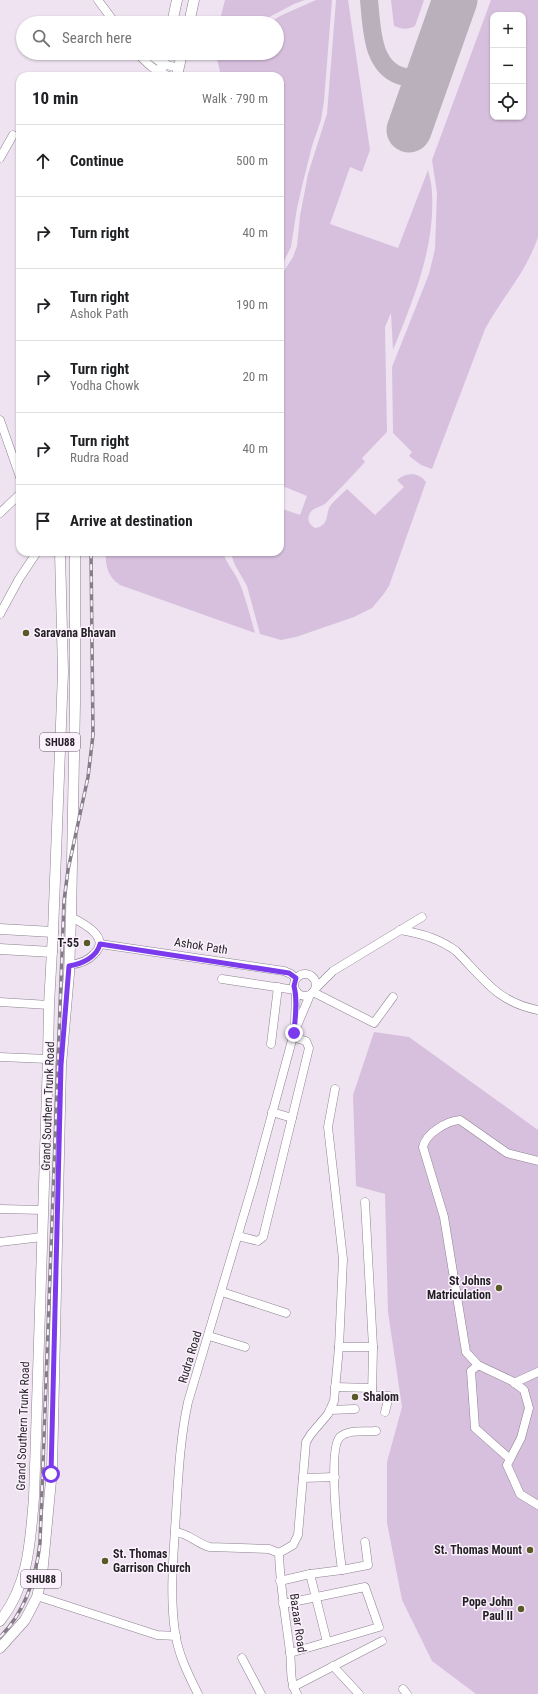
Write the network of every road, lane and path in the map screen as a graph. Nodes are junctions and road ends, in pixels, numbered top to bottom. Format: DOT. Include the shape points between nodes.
graph roads {
  1 [pos="94,0"];
  2 [pos="98,0"];
  3 [pos="177,0"];
  4 [pos="194,0"];
  5 [pos="104,16"];
  6 [pos="110,16"];
  7 [pos="174,16"];
  8 [pos="191,16"];
  9 [pos="147,60"];
  10 [pos="153,60"];
  11 [pos="164,60"];
  12 [pos="181,60"];
  13 [pos="163,72"];
  14 [pos="178,72"];
  15 [pos="13,134"];
  16 [pos="0,158"];
  17 [pos="0,420"];
  18 [pos="16,466"];
  19 [pos="16,498"];
  20 [pos="0,513"];
  21 [pos="34,556"];
  22 [pos="60,556"];
  23 [pos="75,556"];
  24 [pos="0,614"];
  25 [pos="71,917"];
  26 [pos="422,917"];
  27 [pos="0,929"];
  28 [pos="400,930"];
  29 [pos="53,932"];
  30 [pos="100,944"];
  31 [pos="0,949"];
  32 [pos="52,952"];
  33 [pos="69,966"];
  34 [pos="333,970"];
  35 [pos="311,975"];
  36 [pos="296,978"];
  37 [pos="222,979"];
  38 [pos="278,987"];
  39 [pos="295,991"];
  40 [pos="312,992"];
  41 [pos="394,997"];
  42 [pos="0,1002"];
  43 [pos="48,1005"];
  44 [pos="538,1010"];
  45 [pos="293,1035"];
  46 [pos="271,1044"];
  47 [pos="0,1058"];
  48 [pos="48,1059"];
  49 [pos="335,1089"];
  50 [pos="272,1112"];
  51 [pos="292,1118"];
  52 [pos="538,1161"];
  53 [pos="365,1202"];
  54 [pos="0,1209"];
  55 [pos="43,1210"];
  56 [pos="238,1236"];
  57 [pos="42,1237"];
  58 [pos="0,1242"];
  59 [pos="222,1292"];
  60 [pos="286,1313"];
  61 [pos="209,1336"];
  62 [pos="245,1347"];
  63 [pos="339,1347"];
  64 [pos="373,1347"];
  65 [pos="478,1365"];
  66 [pos="538,1372"];
  67 [pos="514,1383"];
  68 [pos="335,1387"];
  69 [pos="372,1388"];
  70 [pos="355,1408"];
  71 [pos="330,1410"];
  72 [pos="385,1412"];
  73 [pos="376,1431"];
  74 [pos="508,1462"];
  75 [pos="335,1477"];
  76 [pos="303,1478"];
  77 [pos="34,1498"];
  78 [pos="50,1498"];
  79 [pos="538,1505"];
  80 [pos="175,1532"];
  81 [pos="365,1542"];
  82 [pos="279,1553"];
  83 [pos="342,1570"];
  84 [pos="310,1574"];
  85 [pos="280,1581"];
  86 [pos="37,1596"];
  87 [pos="315,1597"];
  88 [pos="283,1604"];
  89 [pos="0,1621"];
  90 [pos="176,1636"];
  91 [pos="382,1641"];
  92 [pos="327,1642"];
  93 [pos="0,1648"];
  94 [pos="290,1654"];
  95 [pos="242,1658"];
  96 [pos="333,1666"];
  97 [pos="295,1690"];
  98 [pos="198,1694"];
  99 [pos="261,1694"];
  100 [pos="359,1694"];
  1 -- 5 [label="street"];
  2 -- 6 [label="street"];
  3 -- 7 [label="main road"];
  4 -- 8 [label="main road"];
  9 -- 13 [label="street"];
  10 -- 13 [label="street"];
  11 -- 13 [label="main road"];
  12 -- 14 [label="main road"];
  13 -- 14 [label="street"];
  15 -- 16 [label="street"];
  17 -- 18 [label="street"];
  19 -- 20 [label="street"];
  21 -- 24 [label="street"];
  22 -- 29 [label="main road, Grand Southern Trunk Road / SHU88" via="63,672"];
  23 -- 25 [label="main road, Grand Southern Trunk Road / SHU88"];
  25 -- 30 [label="street" via="91,929 99,938"];
  25 -- 33 [label="main road, Grand Southern Trunk Road / SHU88"];
  26 -- 28 [label="street"];
  27 -- 29 [label="main road"];
  28 -- 34 [label="street"];
  28 -- 44 [label="street" via="418,933 448,946 500,995 519,1005"];
  29 -- 32 [label="main road, Grand Southern Trunk Road / SHU88"];
  30 -- 33 [label="street" via="92,957"];
  30 -- 36 [label="street, Ashok Path" via="287,972"];
  31 -- 32 [label="main road"];
  32 -- 43 [label="main road, Grand Southern Trunk Road / SHU88"];
  33 -- 78 [label="main road, Grand Southern Trunk Road / SHU88" via="61,1065"];
  34 -- 35 [label="street"];
  34 -- 40 [label="street"];
  35 -- 36 [label="street" via="304,973"];
  35 -- 40 [label="street" via="316,981"];
  36 -- 39 [label="street"];
  37 -- 38 [label="street"];
  38 -- 39 [label="street"];
  38 -- 46 [label="street"];
  39 -- 40 [label="street" via="300,995"];
  39 -- 45 [label="street, Rudra Road"];
  40 -- 41 [label="street" via="374,1023"];
  40 -- 45 [label="street, Rudra Road"];
  42 -- 43 [label="street"];
  43 -- 48 [label="main road, Grand Southern Trunk Road / SHU88"];
  45 -- 50 [label="street, Rudra Road"];
  45 -- 51 [label="street" via="306,1041 309,1048"];
  47 -- 48 [label="street"];
  48 -- 55 [label="main road, Grand Southern Trunk Road / SHU88"];
  49 -- 63 [label="street" via="328,1127 343,1259"];
  50 -- 51 [label="street"];
  50 -- 56 [label="street, Rudra Road"];
  51 -- 56 [label="street" via="263,1237 258,1241"];
  52 -- 65 [label="street" via="507,1153 460,1120 437,1130 424,1142 423,1150 444,1217 466,1352"];
  53 -- 64 [label="street"];
  54 -- 55 [label="street"];
  55 -- 57 [label="main road, Grand Southern Trunk Road / SHU88"];
  56 -- 59 [label="street, Rudra Road"];
  57 -- 58 [label="street"];
  57 -- 77 [label="main road, Grand Southern Trunk Road / SHU88"];
  59 -- 60 [label="street"];
  59 -- 61 [label="street, Rudra Road"];
  61 -- 62 [label="street"];
  61 -- 80 [label="street, Rudra Road" via="188,1402 184,1425"];
  63 -- 64 [label="street"];
  63 -- 68 [label="street"];
  64 -- 69 [label="street"];
  65 -- 67 [label="street"];
  65 -- 74 [label="street" via="471,1371 475,1428"];
  66 -- 67 [label="street"];
  67 -- 74 [label="street" via="524,1390 529,1408 521,1438"];
  68 -- 69 [label="street"];
  68 -- 71 [label="street"];
  69 -- 72 [label="street" via="372,1396 389,1396"];
  70 -- 71 [label="street"];
  71 -- 76 [label="street" via="306,1442"];
  73 -- 75 [label="street" via="351,1432 341,1436 336,1443"];
  74 -- 79 [label="street" via="520,1494"];
  75 -- 76 [label="street"];
  75 -- 83 [label="street" via="336,1523"];
  76 -- 82 [label="street" via="298,1535 293,1545"];
  77 -- 78 [label="main road"];
  77 -- 89 [label="main road, Grand Southern Trunk Road / SHU88" via="30,1552 23,1579"];
  78 -- 86 [label="main road, Grand Southern Trunk Road / SHU88" via="42,1575"];
  80 -- 82 [label="street" via="210,1547 269,1549"];
  80 -- 90 [label="street, Rudra Road" via="173,1568"];
  81 -- 83 [label="street" via="368,1564"];
  82 -- 85 [label="street, Bazaar Road"];
  83 -- 84 [label="street"];
  84 -- 85 [label="street"];
  84 -- 87 [label="street"];
  85 -- 88 [label="street, Bazaar Road"];
  86 -- 90 [label="street" via="157,1635"];
  86 -- 93 [label="main road, Grand Southern Trunk Road / SHU88" via="26,1620"];
  87 -- 88 [label="street"];
  87 -- 92 [label="street"];
  87 -- 92 [label="street" via="365,1587 379,1626"];
  88 -- 94 [label="street, Bazaar Road"];
  90 -- 98 [label="street, Rudra Road" via="186,1670"];
  91 -- 96 [label="street"];
  92 -- 94 [label="street"];
  94 -- 97 [label="street, Bazaar Road"];
  95 -- 99 [label="street"];
  96 -- 97 [label="street"];
  96 -- 100 [label="street"];
}
